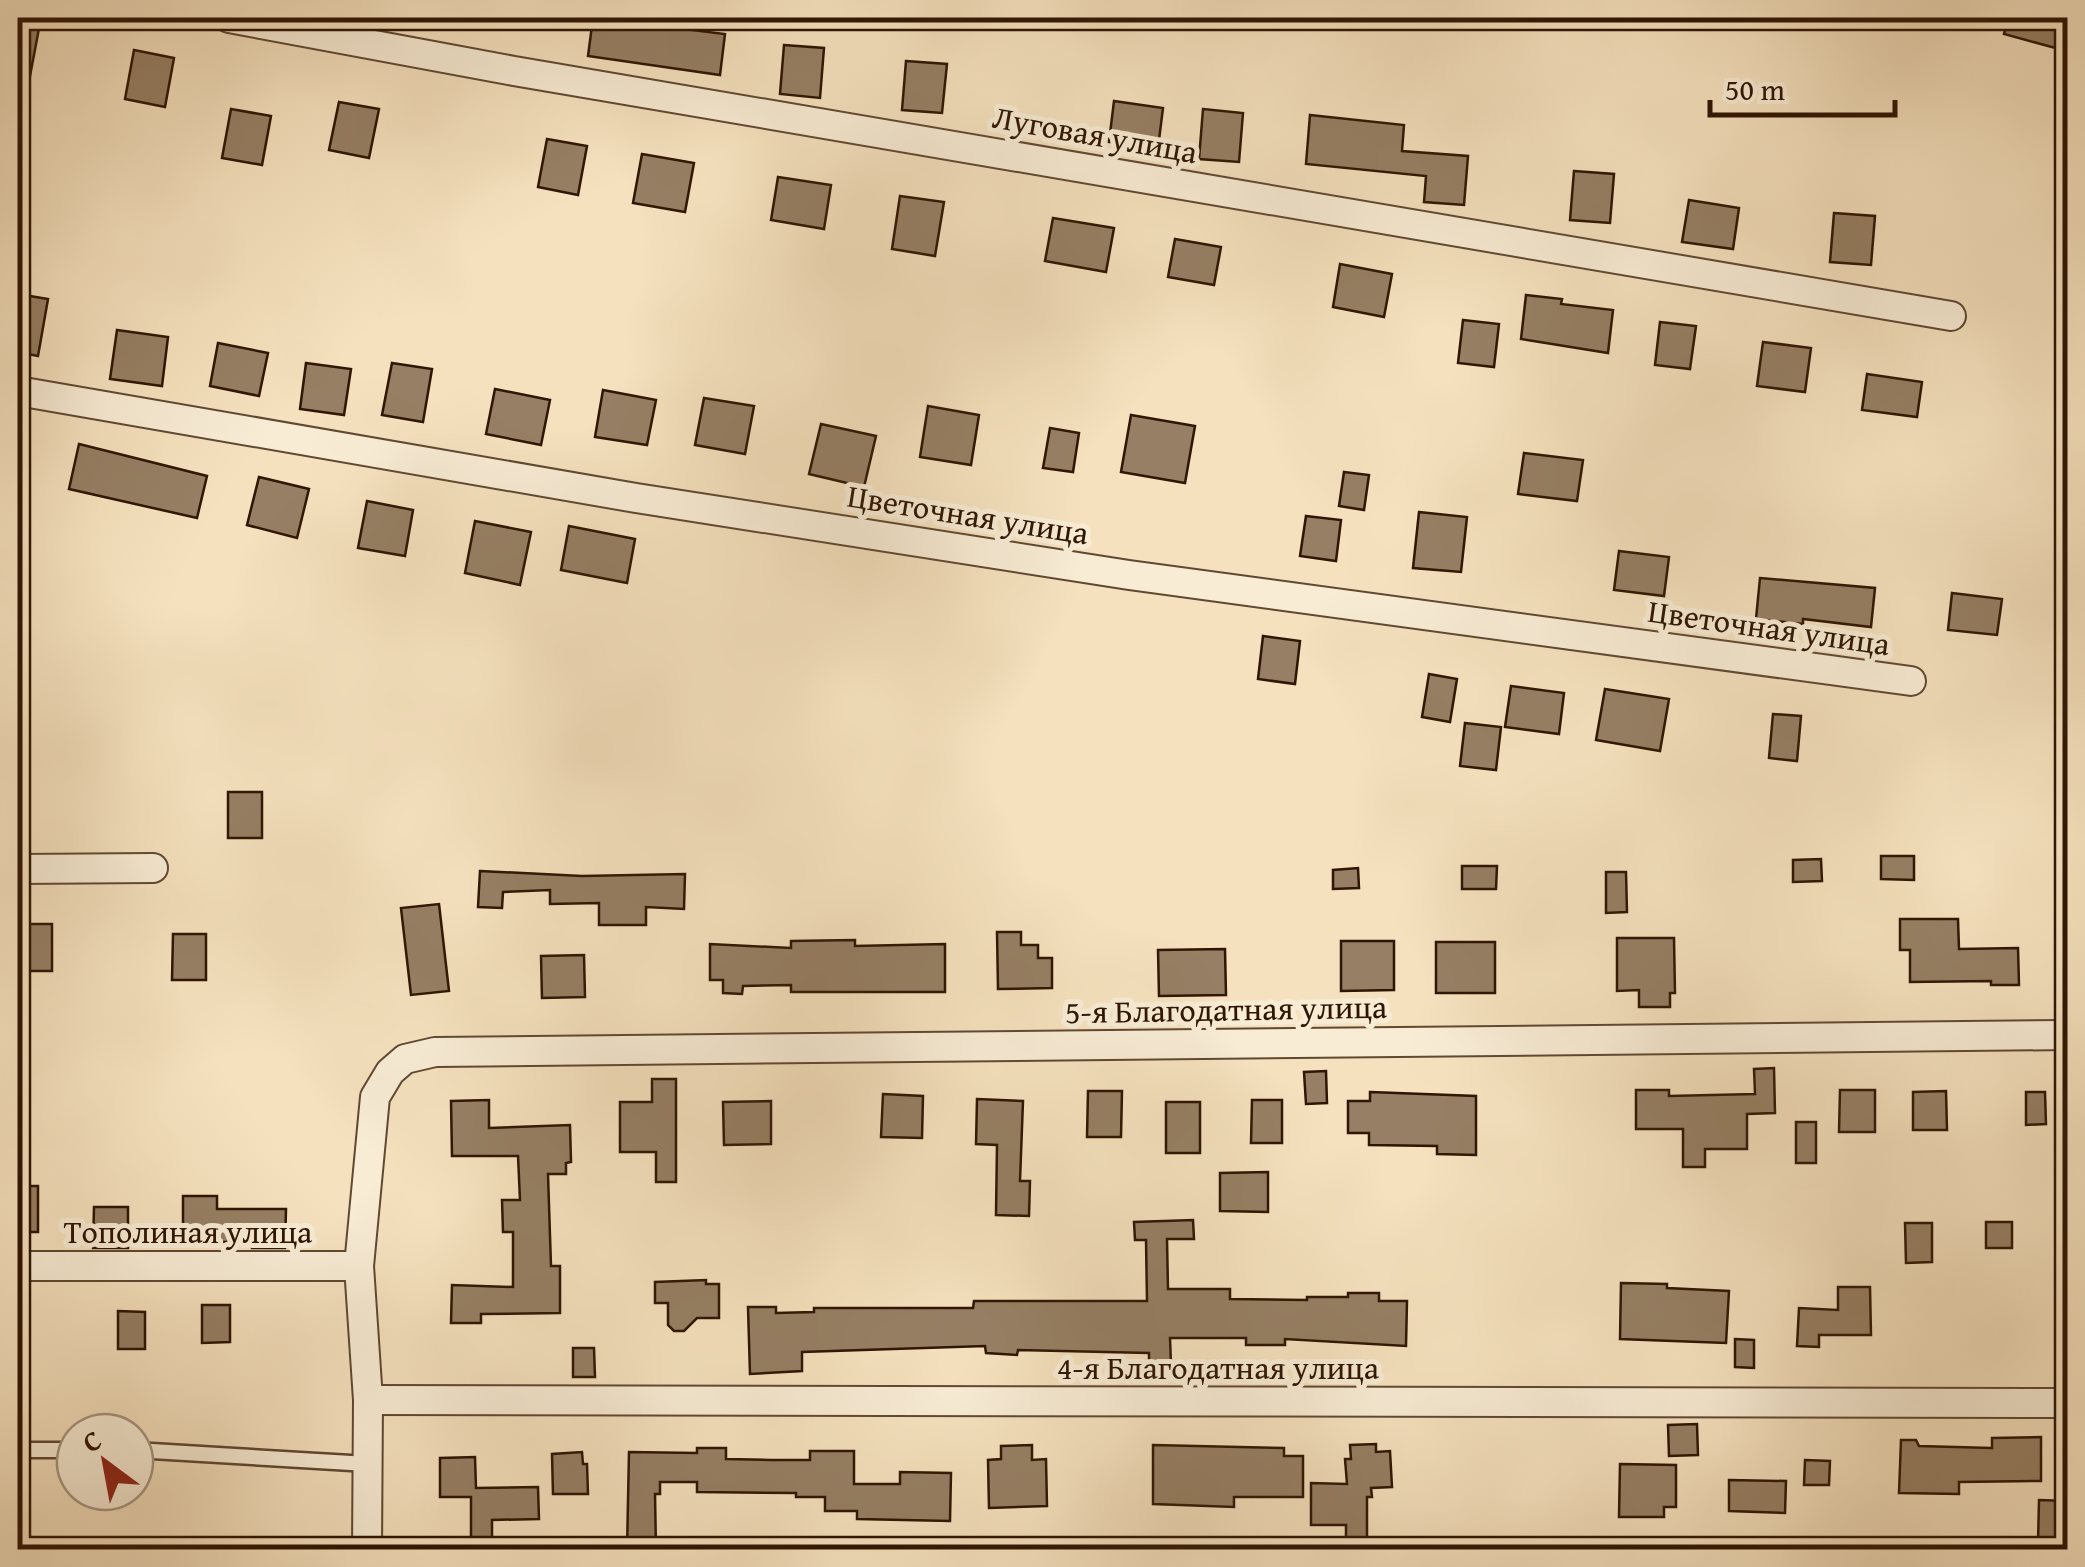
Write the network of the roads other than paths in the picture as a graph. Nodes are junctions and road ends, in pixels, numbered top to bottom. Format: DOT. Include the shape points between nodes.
graph roads {
  1 [pos="229,18"];
  2 [pos="1951,316"];
  3 [pos="18,391"];
  4 [pos="1911,681"];
  5 [pos="153,868"];
  6 [pos="18,869"];
  7 [pos="2068,1035"];
  8 [pos="18,1266"];
  9 [pos="359,1266"];
  10 [pos="368,1400"];
  11 [pos="2068,1402"];
  12 [pos="18,1450"];
  13 [pos="55,1450"];
  14 [pos="155,1451"];
  15 [pos="368,1464"];
  16 [pos="368,1550"];
  1 -- 2 [label="street, Луговая улица"];
  3 -- 4 [label="street, Цветочная улица" via="1090,569"];
  5 -- 6 [label="street"];
  7 -- 9 [label="street, 5-я Благодатная улица" via="435,1052 405,1059 375,1097"];
  8 -- 9 [label="street, Тополиная улица"];
  9 -- 10 [label="street"];
  10 -- 11 [label="street, 4-я Благодатная улица"];
  10 -- 15 [label="street"];
  12 -- 13 [label="lane"];
  14 -- 15 [label="lane"];
  15 -- 16 [label="street"];
}
